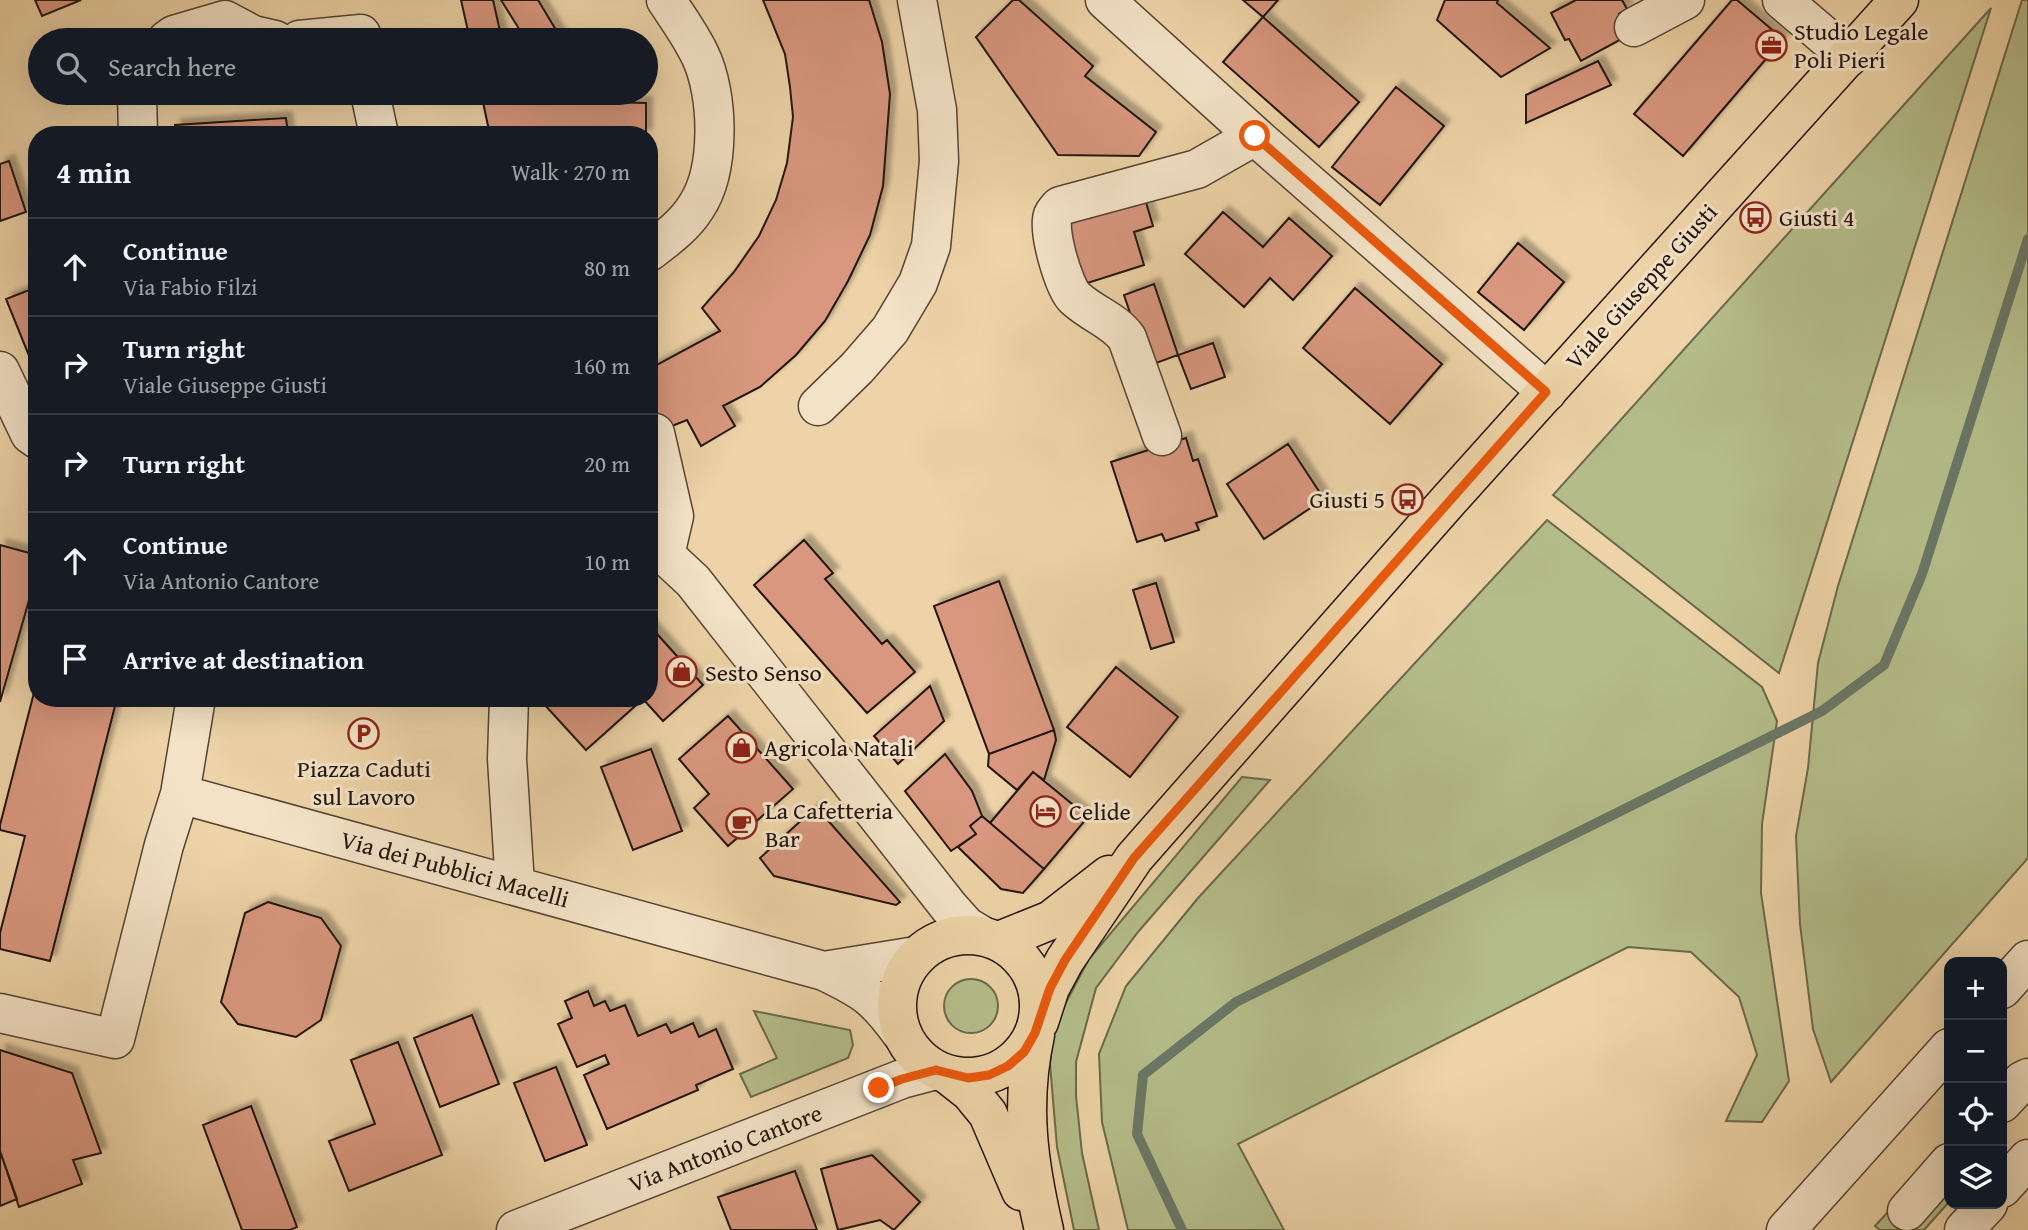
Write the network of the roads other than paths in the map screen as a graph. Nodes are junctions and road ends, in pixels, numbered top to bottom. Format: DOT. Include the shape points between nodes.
graph roads {
  1 [pos="666,0"];
  2 [pos="917,0"];
  3 [pos="1105,0"];
  4 [pos="1685,0"];
  5 [pos="1782,0"];
  6 [pos="1899,0"];
  7 [pos="221,10"];
  8 [pos="1634,27"];
  9 [pos="187,28"];
  10 [pos="244,28"];
  11 [pos="1849,57"];
  12 [pos="137,105"];
  13 [pos="373,105"];
  14 [pos="138,126"];
  15 [pos="377,126"];
  16 [pos="1255,136"];
  17 [pos="658,245"];
  18 [pos="0,372"];
  19 [pos="1546,392"];
  20 [pos="818,406"];
  21 [pos="28,431"];
  22 [pos="1162,436"];
  23 [pos="658,446"];
  24 [pos="658,552"];
  25 [pos="658,555"];
  26 [pos="194,707"];
  27 [pos="509,707"];
  28 [pos="180,794"];
  29 [pos="1134,858"];
  30 [pos="515,885"];
  31 [pos="990,938"];
  32 [pos="916,956"];
  33 [pos="2028,960"];
  34 [pos="824,971"];
  35 [pos="2007,983"];
  36 [pos="0,1013"];
  37 [pos="1037,1027"];
  38 [pos="901,1033"];
  39 [pos="1944,1054"];
  40 [pos="941,1072"];
  41 [pos="2028,1078"];
  42 [pos="2007,1098"];
  43 [pos="2028,1159"];
  44 [pos="1944,1170"];
  45 [pos="2007,1182"];
  46 [pos="1983,1209"];
  47 [pos="1908,1224"];
  48 [pos="516,1230"];
  49 [pos="1038,1230"];
  50 [pos="1044,1230"];
  51 [pos="1786,1230"];
  52 [pos="1964,1230"];
  1 -- 17 [label="street" via="701,56 709,80 713,149 697,207"];
  2 -- 20 [label="street" via="937,110 939,160 931,246 918,283 890,330"];
  3 -- 16 [label="street"];
  4 -- 8 [label="street"];
  5 -- 11 [label="street"];
  6 -- 11 [label="main road, Viale Giuseppe Giusti"];
  7 -- 9 [label="street"];
  7 -- 10 [label="street"];
  11 -- 19 [label="main road, Viale Giuseppe Giusti"];
  12 -- 14 [label="street"];
  13 -- 15 [label="street"];
  16 -- 19 [label="street"];
  16 -- 22 [label="street" via="1197,169 1060,206 1053,215 1051,229 1067,286 1073,296 1128,338"];
  18 -- 21 [label="street"];
  19 -- 29 [label="main road, Viale Giuseppe Giusti"];
  23 -- 24 [label="street" via="674,516"];
  25 -- 31 [label="street" via="693,581 949,906 967,926"];
  26 -- 28 [label="street"];
  27 -- 30 [label="street" via="508,786"];
  28 -- 30 [label="street, Via dei Pubblici Macelli"];
  28 -- 36 [label="street" via="115,1039"];
  29 -- 31 [label="main road, Viale Giuseppe Giusti" via="1051,920"];
  29 -- 37 [label="main road, Viale Giuseppe Giusti" via="1065,960"];
  30 -- 34 [label="street, Via dei Pubblici Macelli"];
  31 -- 32 [label="main road" via="946,937"];
  31 -- 37 [label="main road" via="1016,952 1037,984"];
  32 -- 34 [label="street, Via dei Pubblici Macelli"];
  32 -- 38 [label="main road" via="900,985 897,1017"];
  33 -- 35 [label="street"];
  34 -- 38 [label="street, Via dei Pubblici Macelli" via="862,989"];
  37 -- 40 [label="main road" via="1024,1052 989,1075 968,1078"];
  37 -- 50 [label="main road" via="1026,1102 1030,1171"];
  38 -- 40 [label="main road" via="922,1061"];
  39 -- 51 [label="street"];
  40 -- 48 [label="street, Via Antonio Cantore" via="902,1079"];
  40 -- 49 [label="main road" via="970,1092 988,1114"];
  41 -- 42 [label="street"];
  43 -- 45 [label="street"];
  44 -- 47 [label="street"];
  46 -- 52 [label="street"];
}
